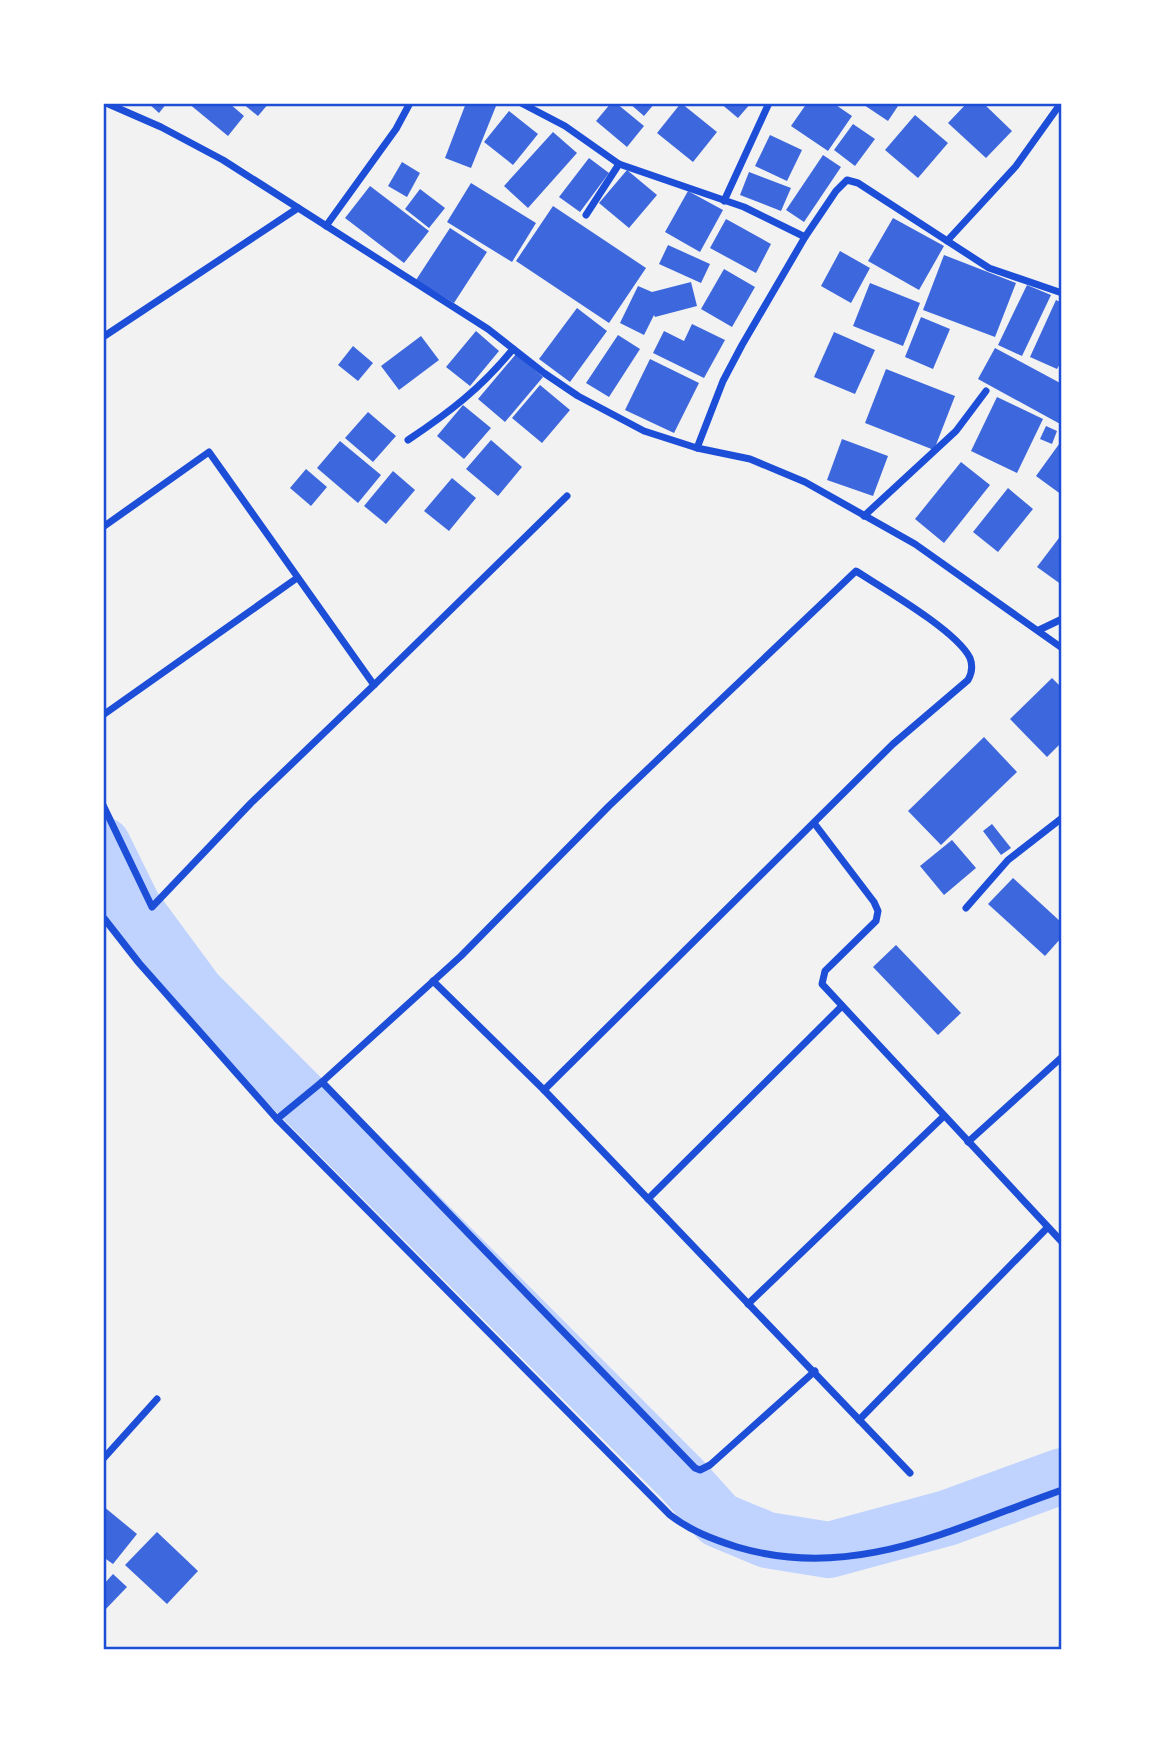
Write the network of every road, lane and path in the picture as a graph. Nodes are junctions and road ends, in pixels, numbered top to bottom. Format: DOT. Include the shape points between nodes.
graph roads {
  1 [pos="106,103"];
  2 [pos="410,103"];
  3 [pos="520,103"];
  4 [pos="769,103"];
  5 [pos="1061,103"];
  6 [pos="620,164"];
  7 [pos="724,201"];
  8 [pos="298,208"];
  9 [pos="586,215"];
  10 [pos="326,226"];
  11 [pos="805,237"];
  12 [pos="947,241"];
  13 [pos="1062,293"];
  14 [pos="103,337"];
  15 [pos="513,349"];
  16 [pos="986,391"];
  17 [pos="408,440"];
  18 [pos="698,448"];
  19 [pos="567,496"];
  20 [pos="864,516"];
  21 [pos="103,527"];
  22 [pos="297,578"];
  23 [pos="1062,619"];
  24 [pos="1039,630"];
  25 [pos="1062,648"];
  26 [pos="374,685"];
  27 [pos="103,715"];
  28 [pos="103,805"];
  29 [pos="1062,818"];
  30 [pos="814,823"];
  31 [pos="966,908"];
  32 [pos="103,917"];
  33 [pos="433,981"];
  34 [pos="842,1006"];
  35 [pos="1062,1058"];
  36 [pos="322,1082"];
  37 [pos="544,1090"];
  38 [pos="944,1116"];
  39 [pos="277,1119"];
  40 [pos="968,1142"];
  41 [pos="648,1199"];
  42 [pos="1048,1227"];
  43 [pos="1062,1242"];
  44 [pos="748,1304"];
  45 [pos="815,1371"];
  46 [pos="157,1399"];
  47 [pos="859,1420"];
  48 [pos="103,1459"];
  49 [pos="910,1473"];
  50 [pos="1062,1490"];
  1 -- 8 [label="street" via="223,160"];
  2 -- 10 [label="street"];
  3 -- 6 [label="street" via="565,126"];
  4 -- 7 [label="street"];
  5 -- 12 [label="street" via="1016,166"];
  6 -- 7 [label="street"];
  6 -- 9 [label="street"];
  7 -- 11 [label="street"];
  8 -- 10 [label="street"];
  8 -- 14 [label="street"];
  10 -- 15 [label="street"];
  11 -- 12 [label="street" via="841,184 853,180"];
  11 -- 18 [label="street" via="723,381"];
  12 -- 13 [label="street" via="997,272"];
  15 -- 17 [label="street" via="459,405"];
  15 -- 18 [label="street" via="608,412 644,431"];
  16 -- 20 [label="street" via="956,431"];
  18 -- 20 [label="street" via="777,469"];
  19 -- 26 [label="street"];
  20 -- 24 [label="street" via="915,544"];
  21 -- 22 [label="street" via="209,452"];
  22 -- 26 [label="street"];
  22 -- 27 [label="street"];
  23 -- 24 [label="street"];
  24 -- 25 [label="street"];
  26 -- 28 [label="street" via="251,803 152,907"];
  29 -- 31 [label="street" via="1008,860"];
  30 -- 33 [label="street" via="892,744 968,680 972,670 969,656 943,628 856,570"];
  30 -- 34 [label="street" via="878,911 876,921 822,977 822,984"];
  30 -- 37 [label="street"];
  32 -- 39 [label="street"];
  33 -- 36 [label="street"];
  33 -- 37 [label="street"];
  34 -- 38 [label="street"];
  34 -- 41 [label="street"];
  35 -- 40 [label="street"];
  36 -- 39 [label="street"];
  36 -- 45 [label="street" via="695,1468 710,1465"];
  37 -- 41 [label="street"];
  38 -- 40 [label="street"];
  38 -- 44 [label="street"];
  39 -- 50 [label="street" via="670,1515 696,1532 786,1559 859,1557 930,1538"];
  40 -- 42 [label="street"];
  41 -- 44 [label="street"];
  42 -- 43 [label="street"];
  42 -- 47 [label="street"];
  44 -- 45 [label="street"];
  45 -- 47 [label="street"];
  46 -- 48 [label="street"];
  47 -- 49 [label="street"];
}
